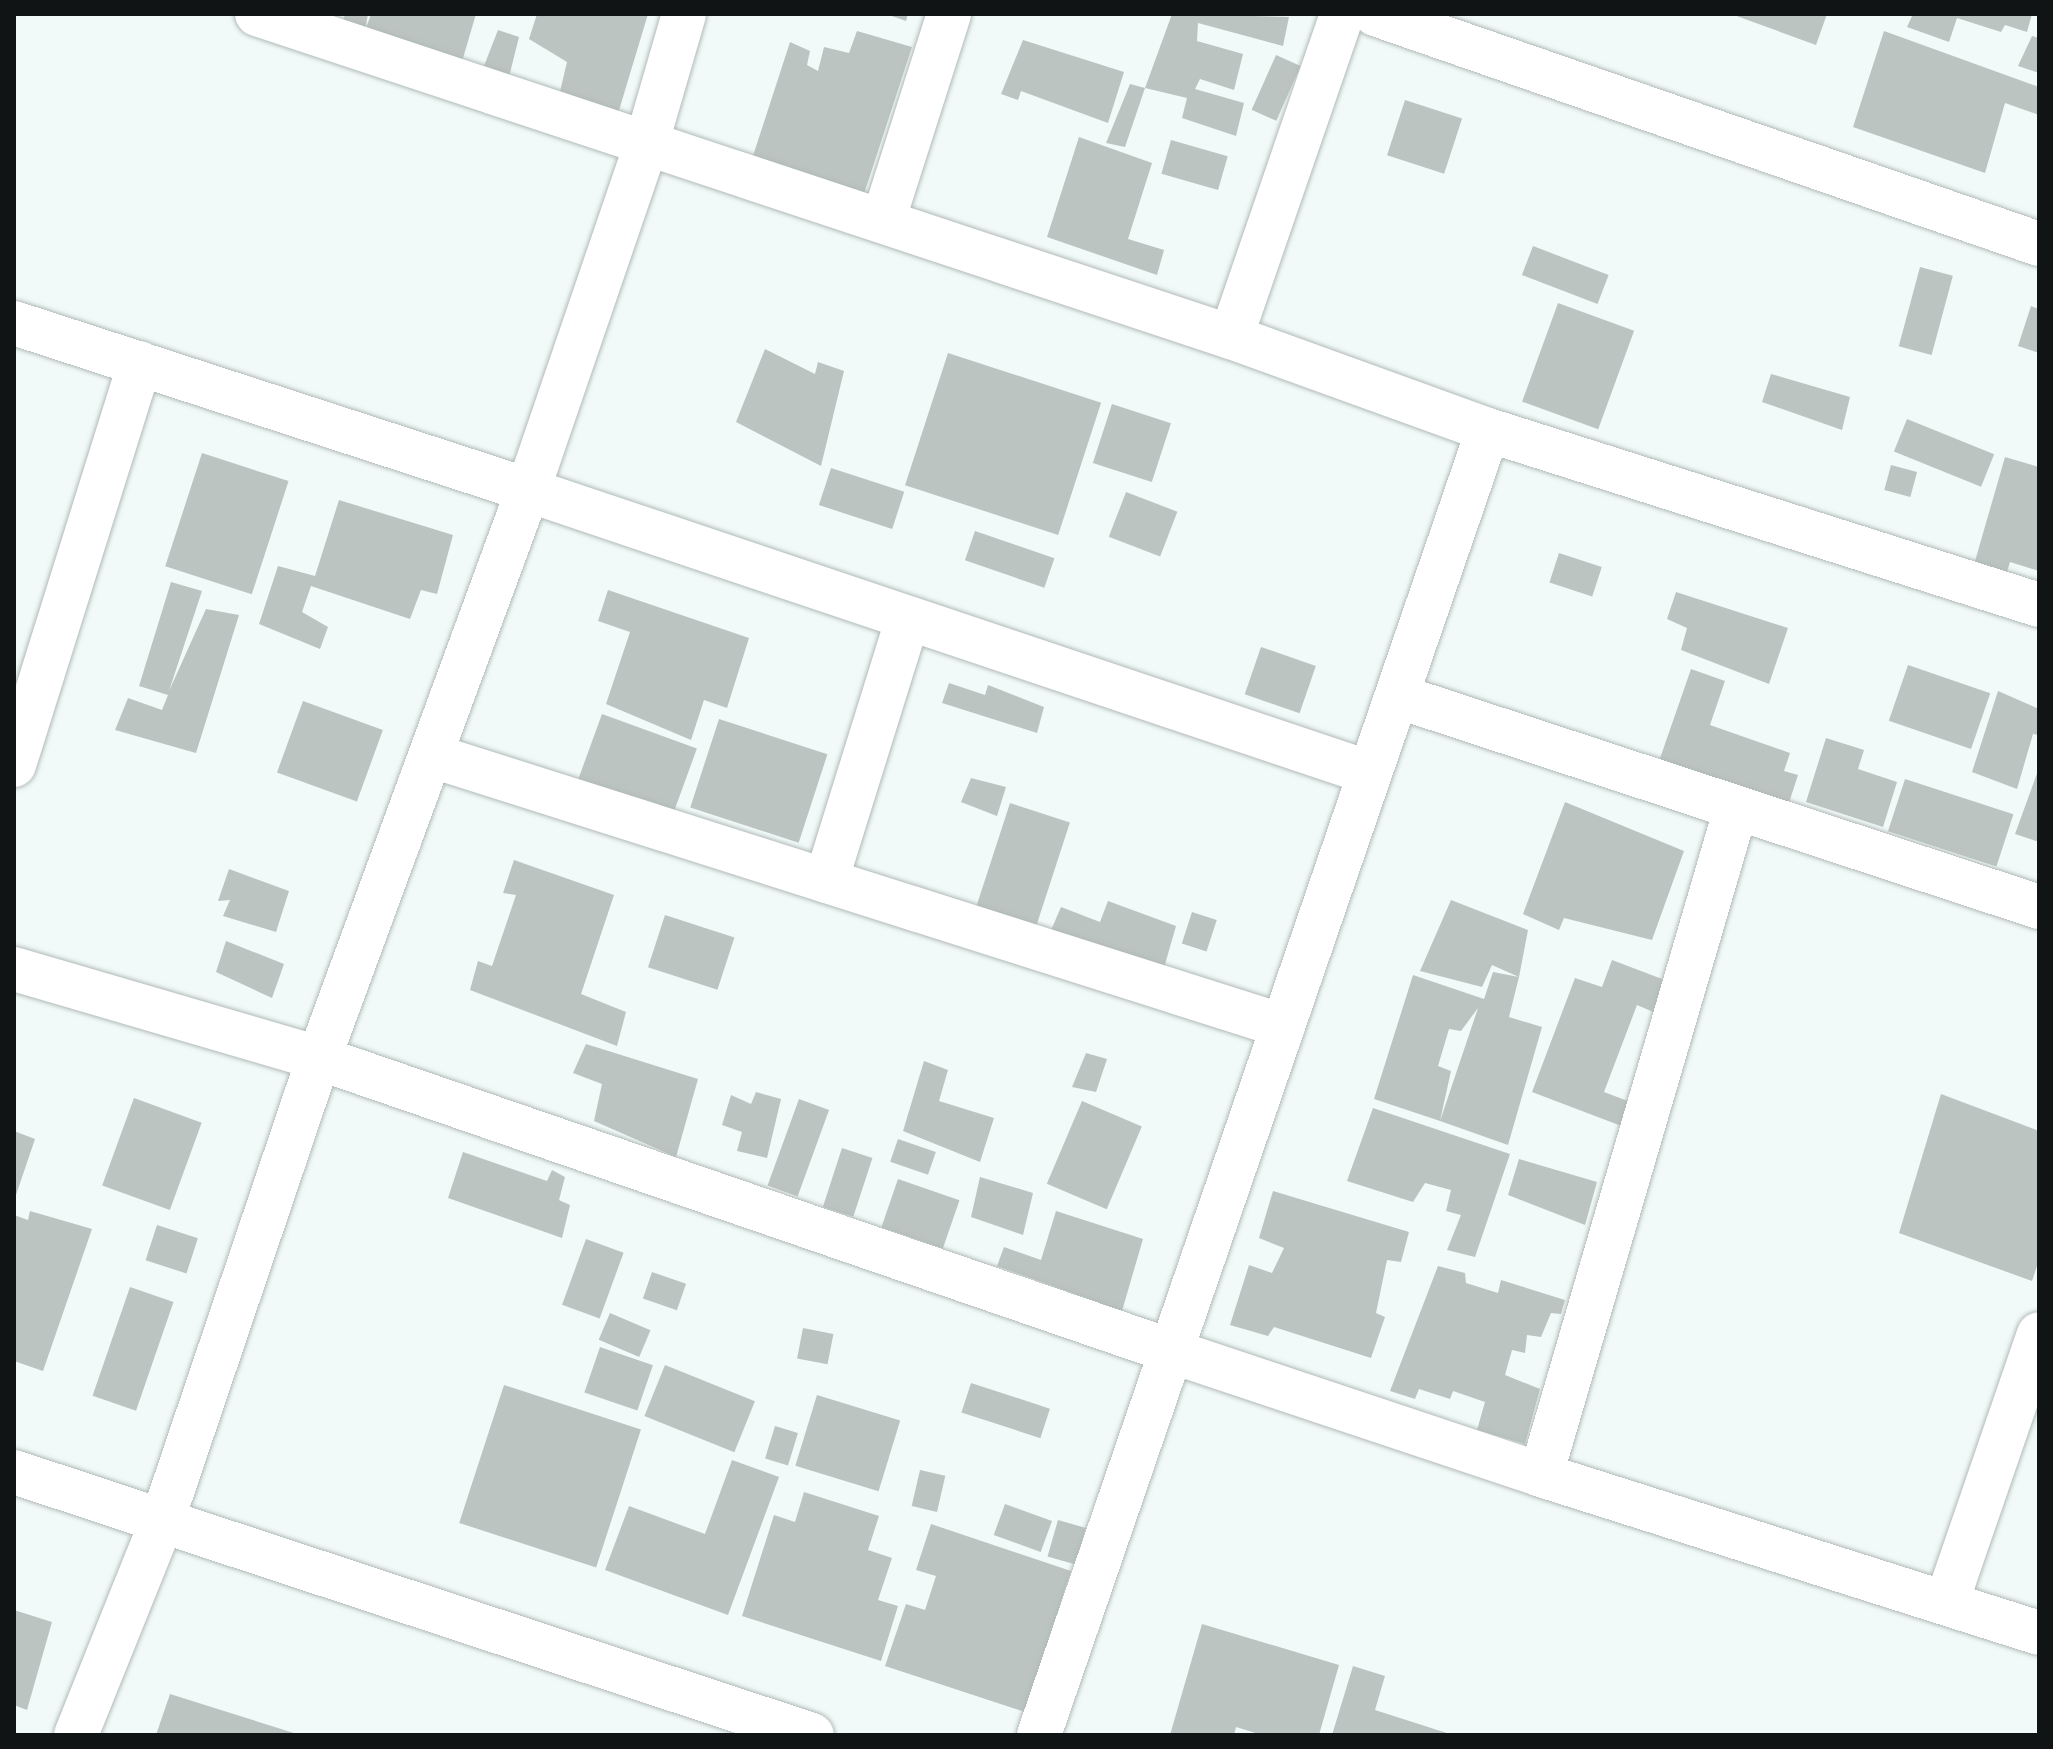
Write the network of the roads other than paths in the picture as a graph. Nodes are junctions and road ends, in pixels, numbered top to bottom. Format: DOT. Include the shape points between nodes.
graph roads {
  1 [pos="257,14"];
  2 [pos="684,14"];
  3 [pos="949,14"];
  4 [pos="1342,14"];
  5 [pos="1375,14"];
  6 [pos="646,145"];
  7 [pos="883,221"];
  8 [pos="2039,244"];
  9 [pos="14,323"];
  10 [pos="1231,337"];
  11 [pos="140,363"];
  12 [pos="1488,430"];
  13 [pos="528,490"];
  14 [pos="2039,605"];
  15 [pos="908,618"];
  16 [pos="1397,696"];
  17 [pos="433,756"];
  18 [pos="14,765"];
  19 [pos="1370,773"];
  20 [pos="1736,808"];
  21 [pos="826,881"];
  22 [pos="2039,907"];
  23 [pos="14,969"];
  24 [pos="1283,1026"];
  25 [pos="319,1058"];
  26 [pos="2039,1334"];
  27 [pos="1171,1351"];
  28 [pos="14,1472"];
  29 [pos="1541,1475"];
  30 [pos="162,1521"];
  31 [pos="1947,1601"];
  32 [pos="2039,1633"];
  33 [pos="76,1735"];
  34 [pos="812,1735"];
  35 [pos="1039,1735"];
  1 -- 6 [label="street"];
  2 -- 6 [label="street"];
  3 -- 7 [label="street"];
  4 -- 10 [label="street"];
  5 -- 8 [label="street"];
  6 -- 7 [label="street"];
  6 -- 13 [label="street"];
  7 -- 10 [label="street"];
  9 -- 11 [label="street"];
  10 -- 12 [label="street"];
  11 -- 13 [label="street"];
  11 -- 18 [label="street"];
  12 -- 14 [label="street"];
  12 -- 16 [label="street"];
  13 -- 15 [label="street"];
  13 -- 17 [label="street"];
  15 -- 19 [label="street"];
  15 -- 21 [label="street"];
  16 -- 19 [label="street"];
  16 -- 20 [label="street"];
  17 -- 21 [label="street"];
  17 -- 25 [label="street"];
  19 -- 24 [label="street"];
  20 -- 22 [label="street"];
  20 -- 29 [label="street"];
  21 -- 24 [label="street"];
  23 -- 25 [label="street"];
  24 -- 27 [label="street"];
  25 -- 27 [label="street"];
  25 -- 30 [label="street"];
  26 -- 31 [label="street"];
  27 -- 29 [label="street"];
  27 -- 35 [label="street"];
  28 -- 30 [label="street"];
  29 -- 31 [label="street"];
  30 -- 33 [label="street"];
  30 -- 34 [label="street"];
  31 -- 32 [label="street"];
}
